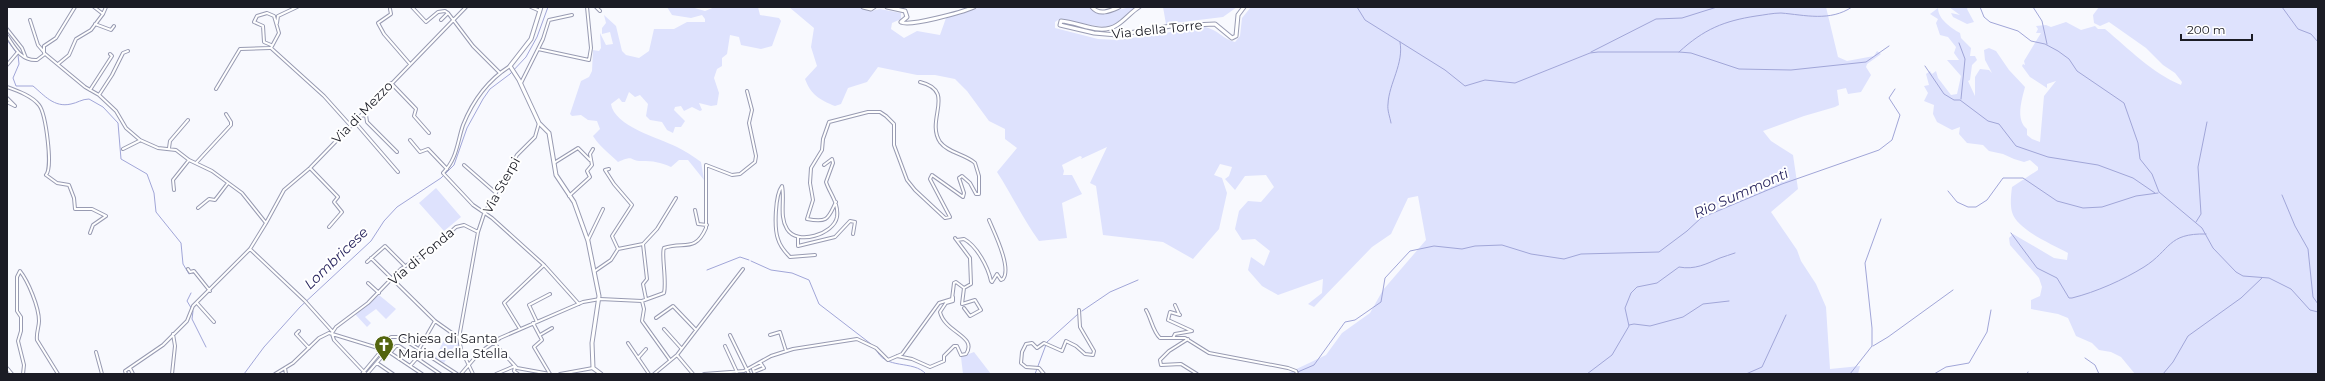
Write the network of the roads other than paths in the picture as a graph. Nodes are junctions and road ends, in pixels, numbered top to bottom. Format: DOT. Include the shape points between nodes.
graph roads {
  1 [pos="75,7"];
  2 [pos="94,7"];
  3 [pos="106,7"];
  4 [pos="297,7"];
  5 [pos="412,7"];
  6 [pos="466,7"];
  7 [pos="531,7"];
  8 [pos="541,7"];
  9 [pos="587,7"];
  10 [pos="596,7"];
  11 [pos="863,7"];
  12 [pos="874,7"];
  13 [pos="887,7"];
  14 [pos="974,7"];
  15 [pos="1092,7"];
  16 [pos="1119,7"];
  17 [pos="1139,7"];
  18 [pos="1244,7"];
  19 [pos="390,9"];
  20 [pos="540,11"];
  21 [pos="600,11"];
  22 [pos="448,13"];
  23 [pos="103,14"];
  24 [pos="572,14"];
  25 [pos="30,20"];
  26 [pos="442,20"];
  27 [pos="454,21"];
  28 [pos="95,24"];
  29 [pos="276,24"];
  30 [pos="114,26"];
  31 [pos="7,28"];
  32 [pos="7,36"];
  33 [pos="271,47"];
  34 [pos="538,49"];
  35 [pos="128,51"];
  36 [pos="17,52"];
  37 [pos="45,53"];
  38 [pos="110,54"];
  39 [pos="26,59"];
  40 [pos="58,64"];
  41 [pos="410,64"];
  42 [pos="8,65"];
  43 [pos="511,67"];
  44 [pos="500,72"];
  45 [pos="920,82"];
  46 [pos="391,83"];
  47 [pos="521,83"];
  48 [pos="7,87"];
  49 [pos="216,89"];
  50 [pos="90,90"];
  51 [pos="747,91"];
  52 [pos="99,95"];
  53 [pos="7,98"];
  54 [pos="7,102"];
  55 [pos="226,114"];
  56 [pos="360,116"];
  57 [pos="188,120"];
  58 [pos="354,121"];
  59 [pos="539,123"];
  60 [pos="350,125"];
  61 [pos="430,133"];
  62 [pos="140,140"];
  63 [pos="410,140"];
  64 [pos="169,148"];
  65 [pos="123,149"];
  66 [pos="593,149"];
  67 [pos="397,152"];
  68 [pos="189,160"];
  69 [pos="590,160"];
  70 [pos="196,163"];
  71 [pos="553,163"];
  72 [pos="464,165"];
  73 [pos="824,165"];
  74 [pos="310,168"];
  75 [pos="447,169"];
  76 [pos="609,169"];
  77 [pos="398,172"];
  78 [pos="228,183"];
  79 [pos="174,190"];
  80 [pos="496,193"];
  81 [pos="569,196"];
  82 [pos="676,198"];
  83 [pos="836,202"];
  84 [pos="198,208"];
  85 [pos="603,209"];
  86 [pos="695,210"];
  87 [pos="484,214"];
  88 [pos="989,220"];
  89 [pos="266,224"];
  90 [pos="707,225"];
  91 [pos="329,227"];
  92 [pos="478,232"];
  93 [pos="90,233"];
  94 [pos="853,234"];
  95 [pos="798,237"];
  96 [pos="588,241"];
  97 [pos="642,244"];
  98 [pos="250,249"];
  99 [pos="618,249"];
  100 [pos="815,256"];
  101 [pos="371,258"];
  102 [pos="367,262"];
  103 [pos="544,265"];
  104 [pos="405,266"];
  105 [pos="188,269"];
  106 [pos="743,269"];
  107 [pos="595,271"];
  108 [pos="392,279"];
  109 [pos="368,283"];
  110 [pos="964,288"];
  111 [pos="210,291"];
  112 [pos="379,293"];
  113 [pos="550,294"];
  114 [pos="953,297"];
  115 [pos="600,299"];
  116 [pos="646,299"];
  117 [pos="642,301"];
  118 [pos="198,303"];
  119 [pos="578,304"];
  120 [pos="1175,305"];
  121 [pos="964,308"];
  122 [pos="1079,310"];
  123 [pos="1146,310"];
  124 [pos="656,318"];
  125 [pos="435,321"];
  126 [pos="214,322"];
  127 [pos="537,322"];
  128 [pos="533,323"];
  129 [pos="552,328"];
  130 [pos="520,329"];
  131 [pos="664,329"];
  132 [pos="696,330"];
  133 [pos="299,331"];
  134 [pos="332,332"];
  135 [pos="173,334"];
  136 [pos="540,335"];
  137 [pos="730,335"];
  138 [pos="770,335"];
  139 [pos="459,338"];
  140 [pos="1173,338"];
  141 [pos="1188,339"];
  142 [pos="493,342"];
  143 [pos="628,343"];
  144 [pos="725,346"];
  145 [pos="380,347"];
  146 [pos="308,348"];
  147 [pos="681,348"];
  148 [pos="419,349"];
  149 [pos="646,349"];
  150 [pos="382,350"];
  151 [pos="786,351"];
  152 [pos="96,352"];
  153 [pos="390,353"];
  154 [pos="677,355"];
  155 [pos="898,356"];
  156 [pos="417,358"];
  157 [pos="638,358"];
  158 [pos="670,360"];
  159 [pos="760,362"];
  160 [pos="377,363"];
  161 [pos="468,364"];
  162 [pos="762,365"];
  163 [pos="410,366"];
  164 [pos="515,366"];
  165 [pos="7,368"];
  166 [pos="130,368"];
  167 [pos="285,368"];
  168 [pos="593,368"];
  169 [pos="748,369"];
  170 [pos="526,370"];
  171 [pos="737,372"];
  172 [pos="1297,372"];
  173 [pos="12,374"];
  174 [pos="23,374"];
  175 [pos="58,374"];
  176 [pos="102,374"];
  177 [pos="126,374"];
  178 [pos="133,374"];
  179 [pos="172,374"];
  180 [pos="275,374"];
  181 [pos="286,374"];
  182 [pos="365,374"];
  183 [pos="393,374"];
  184 [pos="422,374"];
  185 [pos="440,374"];
  186 [pos="456,374"];
  187 [pos="461,374"];
  188 [pos="473,374"];
  189 [pos="496,374"];
  190 [pos="518,374"];
  191 [pos="523,374"];
  192 [pos="550,374"];
  193 [pos="560,374"];
  194 [pos="601,374"];
  195 [pos="649,374"];
  196 [pos="654,374"];
  197 [pos="693,374"];
  198 [pos="704,374"];
  199 [pos="750,374"];
  200 [pos="1044,374"];
  201 [pos="1197,374"];
  1 -- 37 [label="street" via="56,38 44,46"];
  2 -- 23 [label="street"];
  3 -- 23 [label="street"];
  4 -- 29 [label="street" via="278,16"];
  5 -- 22 [label="street" via="426,22 438,12"];
  6 -- 27 [label="street, Via di Mezzo"];
  7 -- 20 [label="street"];
  8 -- 20 [label="street"];
  9 -- 34 [label="street" via="591,48 589,60"];
  10 -- 21 [label="street"];
  11 -- 12 [label="street"];
  13 -- 14 [label="street" via="905,11 906,18 900,22 907,24 963,12"];
  15 -- 16 [label="street, Via della Torre" via="1098,12 1103,12"];
  17 -- 18 [label="street, Via della Torre" via="1111,28 1097,29 1066,22 1060,22 1060,25 1097,34 1120,35 1171,26 1215,24 1232,38 1236,36 1238,15"];
  19 -- 41 [label="street" via="391,14 378,23 384,34"];
  20 -- 43 [label="street" via="527,46"];
  22 -- 26 [label="street"];
  22 -- 27 [label="street"];
  23 -- 28 [label="street"];
  24 -- 34 [label="street" via="549,20"];
  25 -- 37 [label="street" via="38,45"];
  27 -- 41 [label="street, Via di Mezzo"];
  27 -- 44 [label="street" via="473,46"];
  28 -- 30 [label="street" via="111,30"];
  28 -- 40 [label="street" via="76,39 69,55"];
  29 -- 33 [label="street" via="278,33"];
  29 -- 33 [label="street" via="270,13 257,16 254,22 263,26 264,42"];
  31 -- 39 [label="street" via="22,48"];
  32 -- 36 [label="street"];
  33 -- 49 [label="street" via="240,49"];
  33 -- 60 [label="street" via="309,81"];
  34 -- 47 [label="street"];
  35 -- 52 [label="street" via="123,53"];
  36 -- 39 [label="street"];
  36 -- 42 [label="street"];
  37 -- 39 [label="street" via="37,60"];
  37 -- 40 [label="street"];
  38 -- 50 [label="street" via="112,56 108,65"];
  40 -- 50 [label="street"];
  41 -- 46 [label="street, Via di Mezzo"];
  43 -- 44 [label="street"];
  43 -- 47 [label="street"];
  44 -- 75 [label="street" via="484,87 469,113 455,157"];
  45 -- 83 [label="street" via="931,86 937,92 939,98 935,124 940,142 973,161 979,176 979,193 976,194 967,180 960,176 963,197 930,176 950,217 943,216 907,180 894,145 894,124 886,116 875,112 861,112 829,122 822,150 811,168 813,200 807,219 828,218"];
  46 -- 56 [label="street, Via di Mezzo"];
  46 -- 61 [label="street" via="416,109 414,116"];
  47 -- 59 [label="street"];
  48 -- 93 [label="street" via="32,98 41,108 50,164 50,171 46,175 57,183 69,185 75,209 92,209 105,215 104,219 97,220"];
  50 -- 52 [label="street"];
  51 -- 90 [label="street" via="752,110 749,123 755,162 740,174 732,175 706,165"];
  52 -- 62 [label="street" via="116,111 126,128"];
  53 -- 54 [label="street" via="15,106"];
  55 -- 70 [label="street" via="230,125"];
  56 -- 58 [label="street, Via di Mezzo"];
  56 -- 67 [label="street" via="366,115 367,122"];
  57 -- 64 [label="street" via="170,141"];
  58 -- 60 [label="street, Via di Mezzo"];
  58 -- 77 [label="street"];
  59 -- 71 [label="street" via="550,133"];
  59 -- 80 [label="street, Via Sterpi" via="535,137 517,155"];
  60 -- 74 [label="street, Via di Mezzo"];
  62 -- 64 [label="street" via="158,148"];
  62 -- 65 [label="street"];
  63 -- 75 [label="street" via="420,152 428,149"];
  64 -- 68 [label="street"];
  66 -- 69 [label="street"];
  68 -- 70 [label="street"];
  68 -- 79 [label="street" via="173,180"];
  69 -- 71 [label="street" via="578,148"];
  69 -- 81 [label="street" via="592,164 587,171 590,177"];
  70 -- 78 [label="street"];
  71 -- 81 [label="street" via="559,181"];
  72 -- 80 [label="street"];
  73 -- 83 [label="street" via="832,159 826,182"];
  74 -- 89 [label="street, Via di Mezzo" via="284,190"];
  74 -- 91 [label="street" via="338,197 334,202 342,212"];
  75 -- 87 [label="street" via="443,173"];
  76 -- 99 [label="street" via="605,170 632,204 612,236"];
  78 -- 84 [label="street" via="216,200 209,199"];
  78 -- 89 [label="street" via="250,200"];
  80 -- 87 [label="street, Via Sterpi"];
  81 -- 96 [label="street"];
  82 -- 97 [label="street" via="658,229"];
  83 -- 95 [label="street" via="837,217 833,225 818,234"];
  85 -- 96 [label="street"];
  86 -- 90 [label="street" via="698,224"];
  87 -- 92 [label="street, Via Sterpi"];
  87 -- 103 [label="street" via="492,218"];
  88 -- 110 [label="street" via="1001,247 1006,272 1003,279 1000,280 997,274 992,282 989,271 973,246 964,239 956,239 970,258 971,284"];
  89 -- 98 [label="street, Via di Mezzo"];
  90 -- 116 [label="street" via="702,237 693,245 664,248 662,253 666,270 665,292"];
  92 -- 104 [label="street, Via di Fonda" via="458,225 433,248"];
  92 -- 139 [label="street, Via Sterpi"];
  94 -- 95 [label="street" via="854,222 850,221 834,237 798,246"];
  95 -- 100 [label="street" via="787,230 784,223 782,186 778,194 776,212 780,245 790,257"];
  96 -- 107 [label="street"];
  97 -- 99 [label="street"];
  97 -- 116 [label="street" via="647,279 643,284"];
  98 -- 111 [label="street, Via di Mezzo"];
  98 -- 134 [label="street" via="308,304"];
  99 -- 107 [label="street" via="612,260"];
  101 -- 102 [label="street"];
  101 -- 104 [label="street" via="385,246"];
  101 -- 108 [label="street"];
  103 -- 119 [label="street"];
  103 -- 130 [label="street" via="505,302"];
  104 -- 108 [label="street, Via di Fonda"];
  105 -- 111 [label="street" via="190,272 194,271"];
  106 -- 132 [label="street"];
  107 -- 115 [label="street"];
  108 -- 112 [label="street, Via di Fonda"];
  108 -- 125 [label="street"];
  109 -- 112 [label="street"];
  110 -- 114 [label="street" via="954,283"];
  110 -- 121 [label="street" via="962,304 975,300 981,310 970,316"];
  111 -- 118 [label="street, Via di Mezzo"];
  112 -- 134 [label="street, Via di Fonda"];
  113 -- 127 [label="street" via="529,305"];
  114 -- 155 [label="street" via="939,303"];
  114 -- 155 [label="street" via="955,299 946,303 940,312 946,324 967,340 969,346 966,354 961,355 957,346 954,346 944,356 944,361 930,367"];
  115 -- 117 [label="street"];
  115 -- 119 [label="street"];
  115 -- 168 [label="street" via="592,343"];
  116 -- 117 [label="street"];
  117 -- 158 [label="street" via="642,321"];
  118 -- 126 [label="street"];
  118 -- 135 [label="street, Via di Mezzo" via="192,308 189,319"];
  119 -- 127 [label="street"];
  120 -- 140 [label="street" via="1180,315 1170,312 1168,320 1192,331 1175,334"];
  122 -- 200 [label="street" via="1080,327 1094,351 1093,355 1084,354 1066,341 1062,351 1044,343 1036,348 1029,342 1020,359 1026,367 1038,368"];
  123 -- 140 [label="street" via="1157,336"];
  124 -- 132 [label="street" via="673,306"];
  125 -- 139 [label="street"];
  125 -- 148 [label="street"];
  127 -- 128 [label="street"];
  128 -- 130 [label="street"];
  128 -- 136 [label="street"];
  129 -- 136 [label="street"];
  130 -- 142 [label="street"];
  131 -- 147 [label="street"];
  132 -- 147 [label="street"];
  133 -- 146 [label="street" via="296,334"];
  134 -- 145 [label="street"];
  134 -- 146 [label="street, Via di Fonda" via="321,336"];
  134 -- 182 [label="street" via="334,340"];
  135 -- 166 [label="street" via="163,345"];
  135 -- 179 [label="street" via="175,346"];
  136 -- 192 [label="street" via="542,340 534,347"];
  137 -- 169 [label="street"];
  138 -- 151 [label="street" via="780,332"];
  139 -- 161 [label="street, Via Sterpi"];
  140 -- 141 [label="street"];
  141 -- 172 [label="street" via="1209,353"];
  141 -- 201 [label="street" via="1168,352 1160,360 1161,365 1181,364"];
  142 -- 161 [label="street"];
  142 -- 164 [label="street"];
  143 -- 157 [label="street"];
  144 -- 171 [label="street"];
  145 -- 148 [label="street" via="395,336"];
  145 -- 150 [label="street"];
  146 -- 167 [label="street, Via di Fonda"];
  147 -- 154 [label="street"];
  148 -- 186 [label="street"];
  149 -- 157 [label="street"];
  150 -- 153 [label="street"];
  150 -- 160 [label="street" via="386,352"];
  150 -- 182 [label="street"];
  151 -- 155 [label="street" via="857,339 876,348 888,360"];
  151 -- 159 [label="street"];
  152 -- 176 [label="street"];
  153 -- 156 [label="street" via="399,346"];
  153 -- 163 [label="street"];
  154 -- 158 [label="street"];
  154 -- 197 [label="street"];
  156 -- 163 [label="street"];
  156 -- 185 [label="street"];
  157 -- 195 [label="street"];
  158 -- 196 [label="street"];
  159 -- 162 [label="street"];
  159 -- 169 [label="street"];
  160 -- 182 [label="street"];
  160 -- 183 [label="street"];
  161 -- 187 [label="street"];
  161 -- 188 [label="street, Via Sterpi"];
  162 -- 162 [label="street" via="764,368 754,372 753,369"];
  163 -- 184 [label="street"];
  164 -- 170 [label="street"];
  164 -- 189 [label="street"];
  164 -- 190 [label="street" via="514,371"];
  165 -- 173 [label="street"];
  166 -- 177 [label="street" via="125,371"];
  166 -- 178 [label="street"];
  167 -- 180 [label="street, Via di Fonda"];
  167 -- 181 [label="street"];
  168 -- 193 [label="street"];
  168 -- 194 [label="street"];
  169 -- 171 [label="street"];
  169 -- 199 [label="street"];
  170 -- 191 [label="street"];
  170 -- 192 [label="street"];
  171 -- 198 [label="street" via="719,371"];
  174 -- 175 [label="street" via="24,365 18,341 21,317 17,311 17,277 20,271 37,307 37,340"];
}
